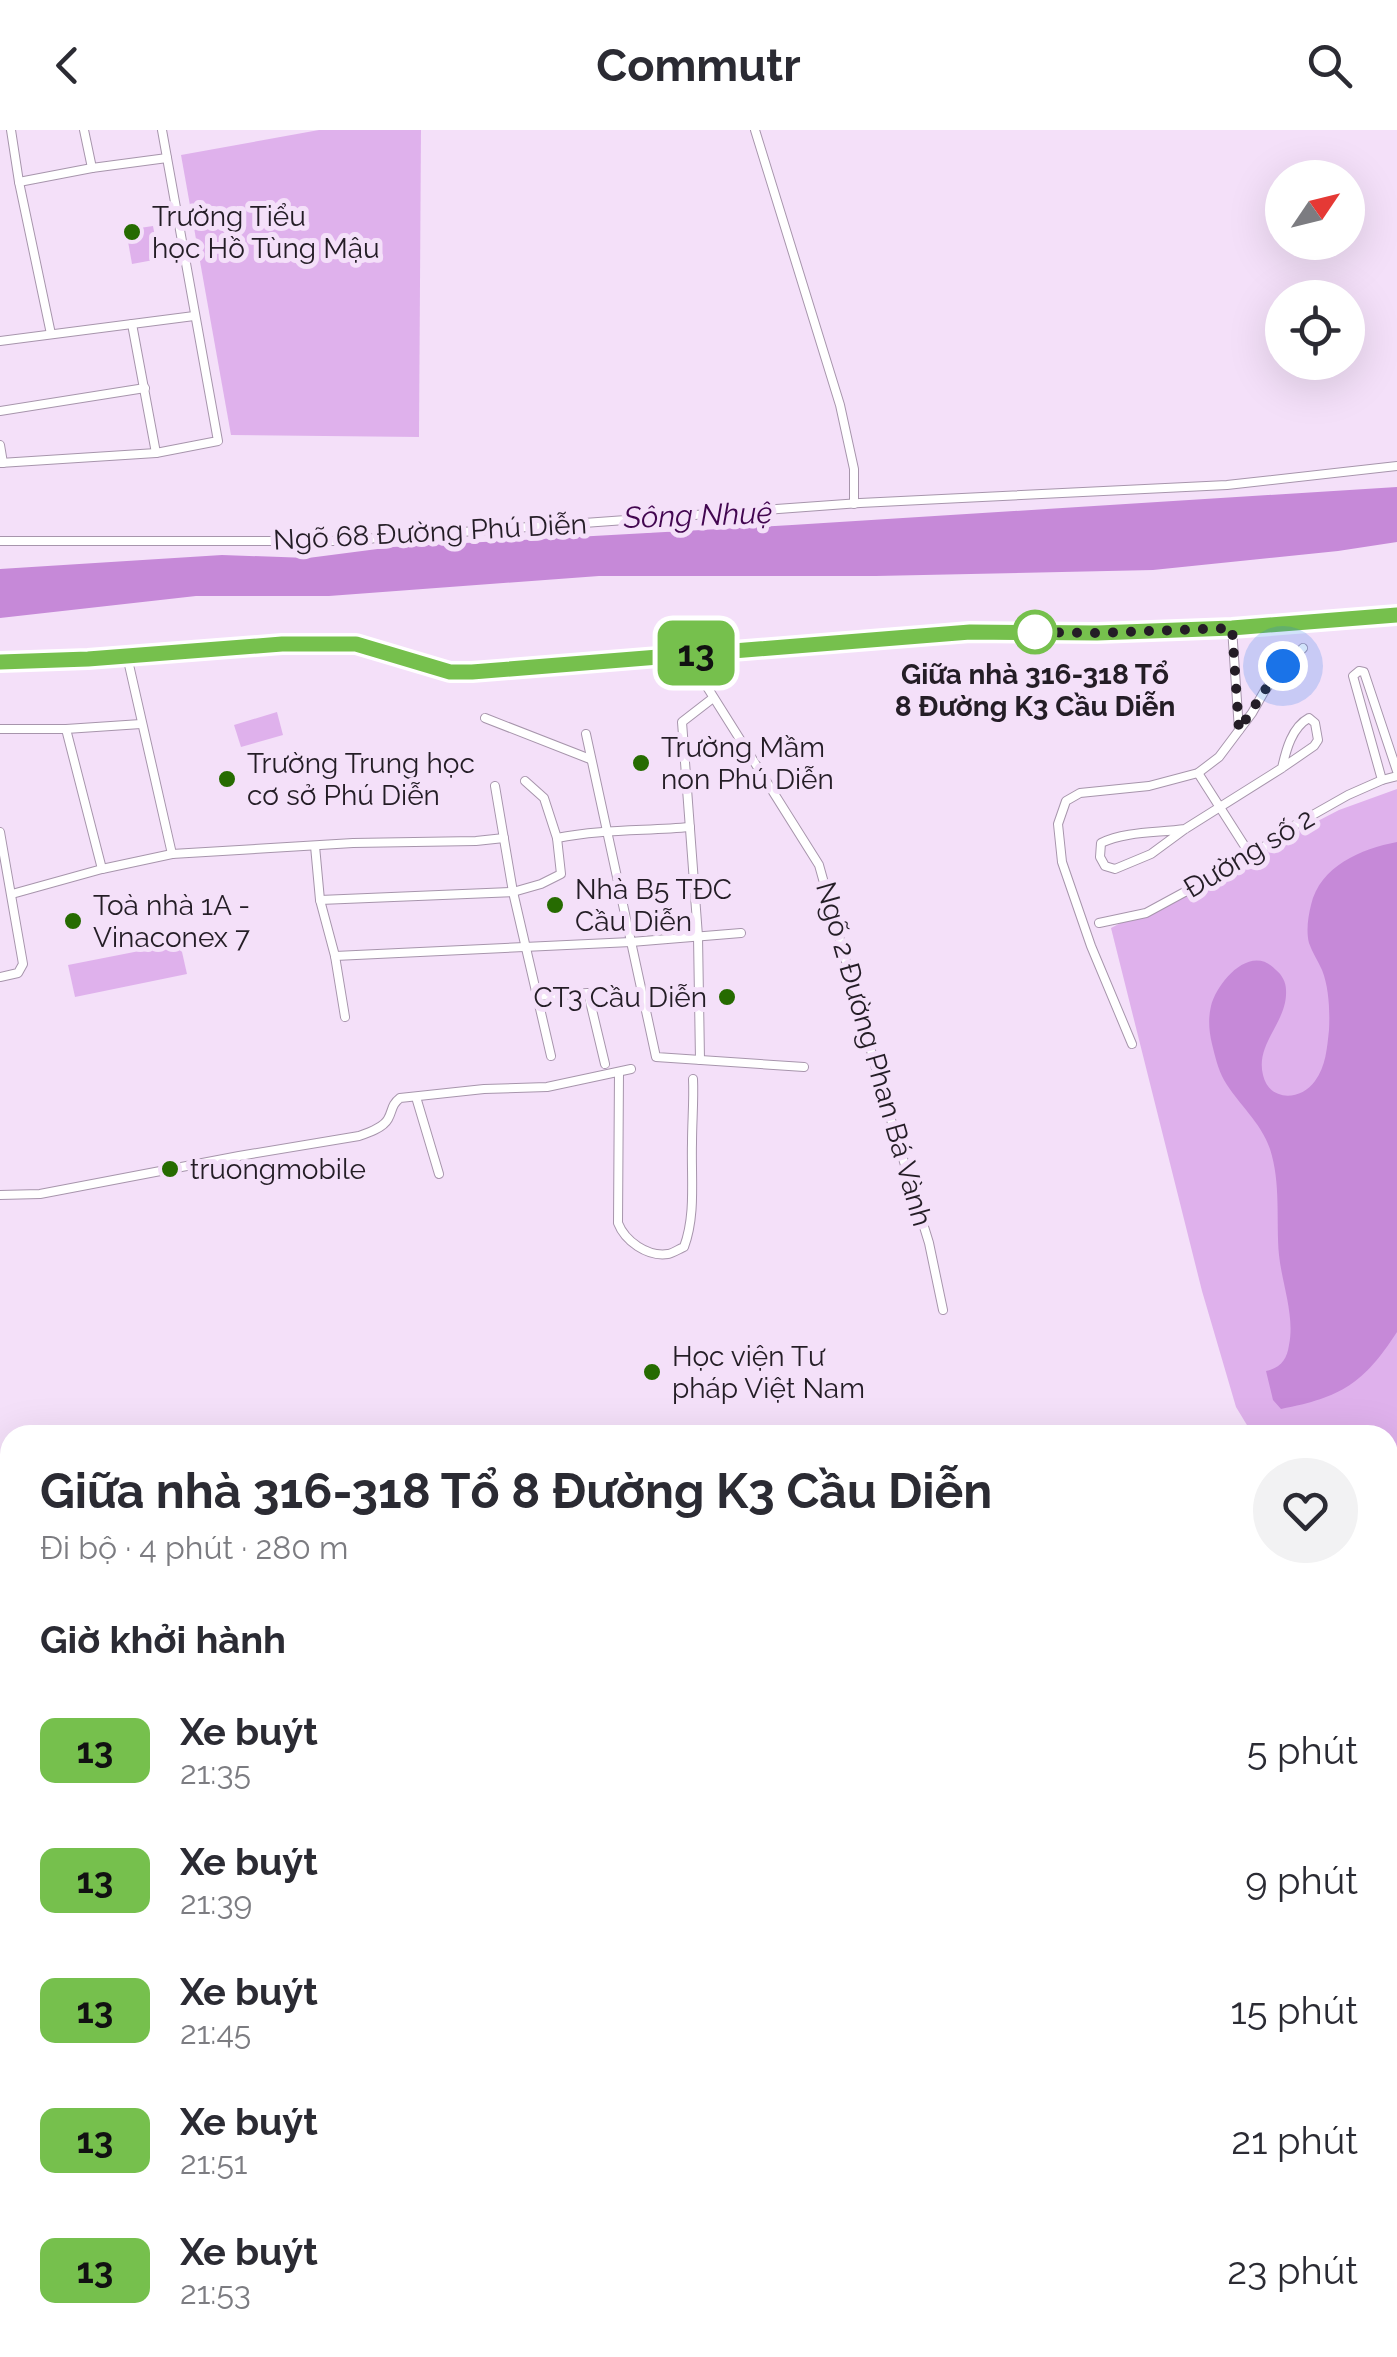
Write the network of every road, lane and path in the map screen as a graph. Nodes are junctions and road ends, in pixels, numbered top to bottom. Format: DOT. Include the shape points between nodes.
graph roads {
  1 [pos="84,130"];
  2 [pos="162,130"];
  3 [pos="755,130"];
  4 [pos="11,134"];
  5 [pos="0,140"];
  6 [pos="167,158"];
  7 [pos="92,168"];
  8 [pos="18,182"];
  9 [pos="194,316"];
  10 [pos="132,324"];
  11 [pos="52,334"];
  12 [pos="0,341"];
  13 [pos="145,388"];
  14 [pos="0,411"];
  15 [pos="0,445"];
  16 [pos="156,453"];
  17 [pos="1,463"];
  18 [pos="1397,466"];
  19 [pos="854,504"];
  20 [pos="0,541"];
  21 [pos="1397,615"];
  22 [pos="1232,628"];
  23 [pos="1303,648"];
  24 [pos="686,654"];
  25 [pos="127,656"];
  26 [pos="0,662"];
  27 [pos="713,698"];
  28 [pos="484,718"];
  29 [pos="141,724"];
  30 [pos="0,729"];
  31 [pos="66,729"];
  32 [pos="1239,730"];
  33 [pos="586,734"];
  34 [pos="590,759"];
  35 [pos="1282,768"];
  36 [pos="1198,774"];
  37 [pos="1397,774"];
  38 [pos="1382,780"];
  39 [pos="525,781"];
  40 [pos="495,786"];
  41 [pos="1220,807"];
  42 [pos="690,827"];
  43 [pos="1185,830"];
  44 [pos="606,831"];
  45 [pos="0,832"];
  46 [pos="504,838"];
  47 [pos="556,838"];
  48 [pos="314,846"];
  49 [pos="172,854"];
  50 [pos="1250,856"];
  51 [pos="102,869"];
  52 [pos="513,892"];
  53 [pos="12,894"];
  54 [pos="320,900"];
  55 [pos="1099,924"];
  56 [pos="741,933"];
  57 [pos="698,936"];
  58 [pos="631,942"];
  59 [pos="526,945"];
  60 [pos="335,956"];
  61 [pos="0,977"];
  62 [pos="537,996"];
  63 [pos="345,1017"];
  64 [pos="1132,1044"];
  65 [pos="551,1056"];
  66 [pos="700,1060"];
  67 [pos="605,1064"];
  68 [pos="804,1067"];
  69 [pos="631,1069"];
  70 [pos="619,1072"];
  71 [pos="693,1078"];
  72 [pos="416,1098"];
  73 [pos="439,1174"];
  74 [pos="0,1195"];
  75 [pos="942,1310"];
  1 -- 7 [label="street"];
  2 -- 6 [label="street"];
  3 -- 19 [label="street" via="840,405"];
  4 -- 5 [label="street"];
  4 -- 8 [label="street"];
  6 -- 7 [label="street"];
  6 -- 9 [label="street"];
  7 -- 8 [label="street"];
  8 -- 11 [label="street"];
  9 -- 10 [label="street"];
  9 -- 16 [label="street" via="218,440"];
  10 -- 11 [label="street"];
  10 -- 13 [label="street"];
  11 -- 12 [label="street"];
  13 -- 14 [label="street"];
  13 -- 16 [label="street"];
  15 -- 17 [label="street"];
  16 -- 17 [label="street"];
  18 -- 19 [label="street, Ngõ 68 Đường Phú Diễn" via="1227,484"];
  19 -- 20 [label="street, Ngõ 68 Đường Phú Diễn" via="337,541"];
  21 -- 22 [label="street"];
  22 -- 24 [label="street" via="970,632"];
  22 -- 32 [label="street"];
  23 -- 32 [label="street"];
  24 -- 25 [label="street" via="450,672 356,644"];
  24 -- 27 [label="street, Ngõ 2 Đường Phan Bá Vành"];
  25 -- 26 [label="street"];
  25 -- 29 [label="street"];
  27 -- 42 [label="street" via="682,722"];
  27 -- 75 [label="street, Ngõ 2 Đường Phan Bá Vành" via="819,865 929,1243"];
  28 -- 34 [label="street"];
  29 -- 31 [label="street"];
  29 -- 49 [label="street"];
  30 -- 31 [label="street"];
  31 -- 51 [label="street"];
  32 -- 36 [label="street"];
  33 -- 34 [label="street"];
  34 -- 44 [label="street"];
  35 -- 35 [label="street" via="1318,740 1309,718 1294,734"];
  35 -- 41 [label="street"];
  36 -- 41 [label="street"];
  36 -- 64 [label="street" via="1080,793 1066,802 1058,824 1062,862"];
  37 -- 38 [label="street, Đường số 2"];
  37 -- 38 [label="street" via="1359,671 1352,676"];
  38 -- 50 [label="street, Đường số 2"];
  39 -- 47 [label="street" via="544,798"];
  40 -- 46 [label="street"];
  41 -- 43 [label="street"];
  41 -- 50 [label="street"];
  42 -- 44 [label="street"];
  42 -- 57 [label="street"];
  43 -- 43 [label="street" via="1109,840 1101,843 1100,857 1115,869"];
  44 -- 47 [label="street"];
  44 -- 58 [label="street"];
  45 -- 53 [label="street"];
  46 -- 48 [label="street"];
  46 -- 52 [label="street"];
  47 -- 52 [label="street" via="561,874"];
  48 -- 49 [label="street"];
  48 -- 54 [label="street"];
  49 -- 51 [label="street"];
  50 -- 55 [label="street, Đường số 2" via="1146,913"];
  51 -- 53 [label="street"];
  52 -- 54 [label="street"];
  52 -- 59 [label="street"];
  53 -- 61 [label="street" via="23,964 18,973"];
  54 -- 60 [label="street"];
  56 -- 57 [label="street"];
  57 -- 58 [label="street"];
  57 -- 66 [label="street"];
  58 -- 59 [label="street"];
  58 -- 66 [label="street" via="656,1057"];
  59 -- 60 [label="street"];
  59 -- 62 [label="street"];
  60 -- 63 [label="street"];
  62 -- 65 [label="street"];
  62 -- 67 [label="street" via="588,993"];
  66 -- 68 [label="street"];
  69 -- 70 [label="street"];
  70 -- 71 [label="street" via="618,1223 632,1243 654,1253 684,1247 692,1227"];
  70 -- 72 [label="street" via="547,1087"];
  72 -- 73 [label="street"];
  72 -- 74 [label="street" via="394,1102 389,1118 366,1133 40,1194"];
}
